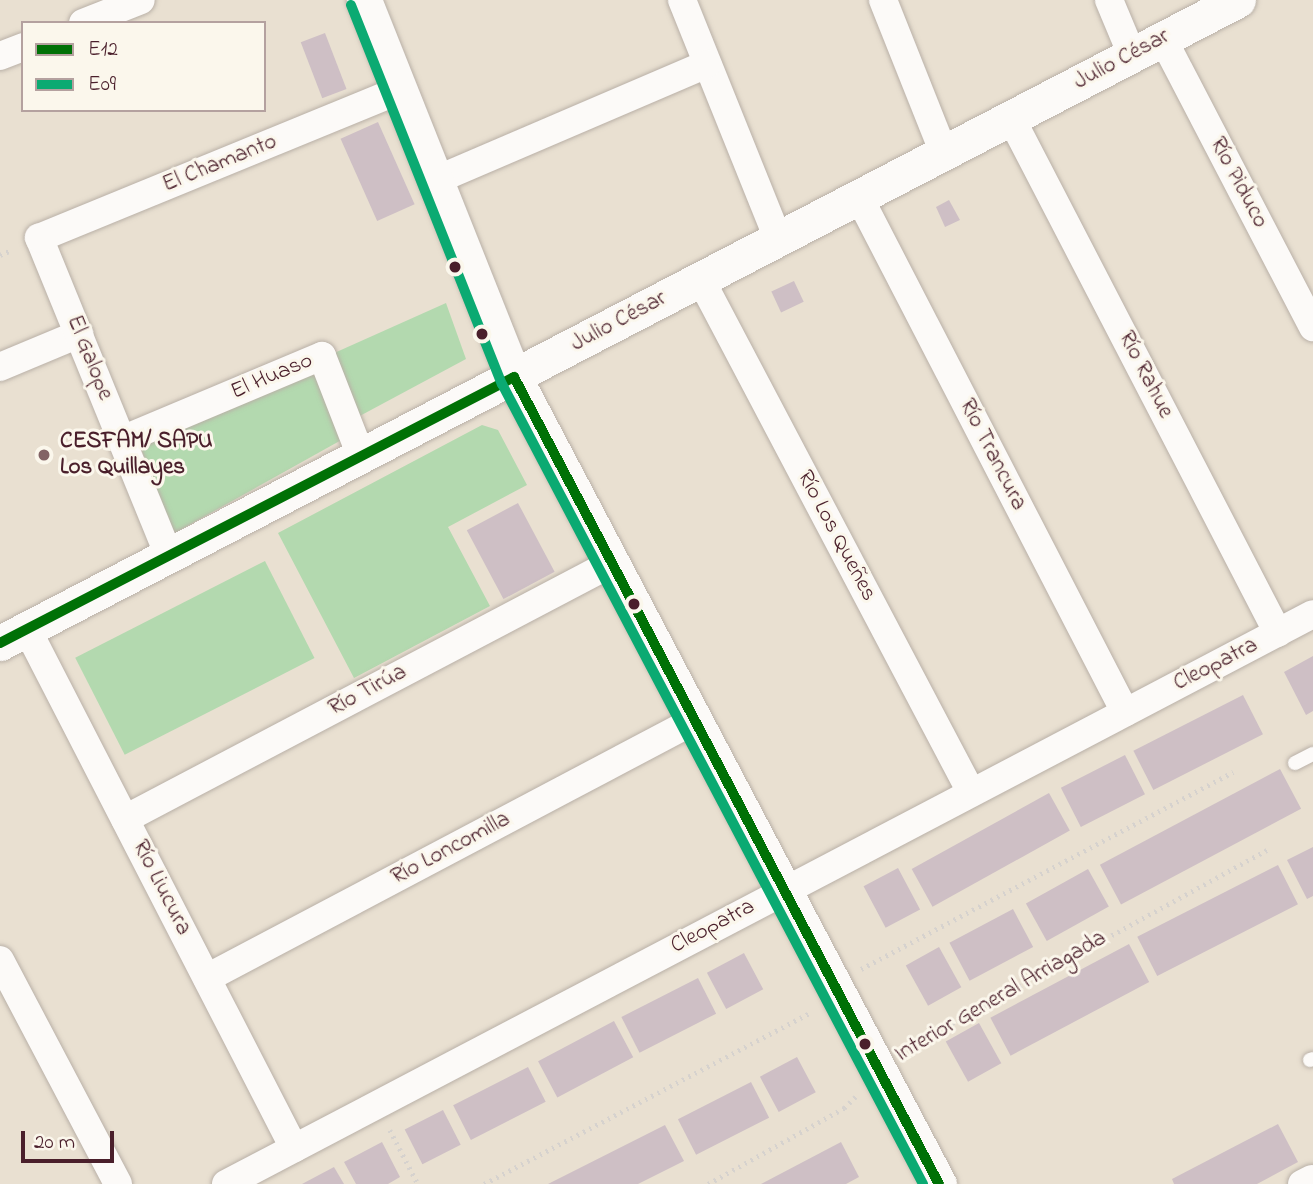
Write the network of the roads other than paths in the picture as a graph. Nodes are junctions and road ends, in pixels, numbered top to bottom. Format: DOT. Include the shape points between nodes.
graph roads {
  1 [pos="141,0"];
  2 [pos="364,0"];
  3 [pos="682,0"];
  4 [pos="883,0"];
  5 [pos="1110,0"];
  6 [pos="1238,0"];
  7 [pos="88,21"];
  8 [pos="1163,39"];
  9 [pos="21,48"];
  10 [pos="1132,55"];
  11 [pos="0,56"];
  12 [pos="708,64"];
  13 [pos="400,90"];
  14 [pos="1011,118"];
  15 [pos="944,153"];
  16 [pos="436,180"];
  17 [pos="859,197"];
  18 [pos="39,238"];
  19 [pos="778,239"];
  20 [pos="701,280"];
  21 [pos="1313,327"];
  22 [pos="79,334"];
  23 [pos="0,367"];
  24 [pos="514,377"];
  25 [pos="122,440"];
  26 [pos="361,456"];
  27 [pos="169,556"];
  28 [pos="612,563"];
  29 [pos="1313,614"];
  30 [pos="1278,632"];
  31 [pos="14,636"];
  32 [pos="1125,712"];
  33 [pos="695,720"];
  34 [pos="1313,754"];
  35 [pos="1295,763"];
  36 [pos="971,792"];
  37 [pos="125,819"];
  38 [pos="784,890"];
  39 [pos="0,960"];
  40 [pos="207,978"];
  41 [pos="294,1148"];
  42 [pos="118,1184"];
  43 [pos="226,1184"];
  44 [pos="939,1184"];
  1 -- 7 [label="street"];
  2 -- 13 [label="street"];
  3 -- 12 [label="street"];
  4 -- 15 [label="street"];
  5 -- 10 [label="street"];
  6 -- 8 [label="street, Julio César"];
  8 -- 10 [label="street, Julio César"];
  8 -- 21 [label="street, Río Piduco"];
  9 -- 11 [label="street"];
  10 -- 14 [label="street, Julio César"];
  12 -- 16 [label="street"];
  12 -- 19 [label="street"];
  13 -- 16 [label="street"];
  13 -- 18 [label="street, El Chamanto"];
  14 -- 15 [label="street, Julio César"];
  14 -- 30 [label="street, Río Rahue"];
  15 -- 17 [label="street, Julio César"];
  16 -- 24 [label="street"];
  17 -- 19 [label="street, Julio César"];
  17 -- 32 [label="street, Río Trancura"];
  18 -- 22 [label="street, El Galope"];
  19 -- 20 [label="street, Julio César"];
  20 -- 24 [label="street, Julio César"];
  20 -- 36 [label="street, Río Los Queñes"];
  22 -- 23 [label="street"];
  22 -- 25 [label="street, El Galope"];
  24 -- 26 [label="street, Julio César"];
  24 -- 28 [label="street"];
  25 -- 26 [label="street, El Huaso" via="322,356"];
  25 -- 27 [label="street, El Galope"];
  26 -- 27 [label="street, Julio César"];
  27 -- 31 [label="street, Julio César"];
  28 -- 33 [label="street"];
  28 -- 37 [label="street, Río Tirúa"];
  29 -- 30 [label="street, Cleopatra"];
  30 -- 32 [label="street, Cleopatra"];
  31 -- 37 [label="street, Río Liucura"];
  32 -- 36 [label="street, Cleopatra"];
  33 -- 38 [label="street"];
  33 -- 40 [label="street, Río Loncomilla"];
  34 -- 35 [label="lane"];
  36 -- 38 [label="street, Cleopatra"];
  37 -- 40 [label="street, Río Liucura"];
  38 -- 41 [label="street, Cleopatra"];
  38 -- 44 [label="street"];
  39 -- 42 [label="street"];
  40 -- 41 [label="street, Río Liucura"];
  41 -- 43 [label="street, Cleopatra"];
}
